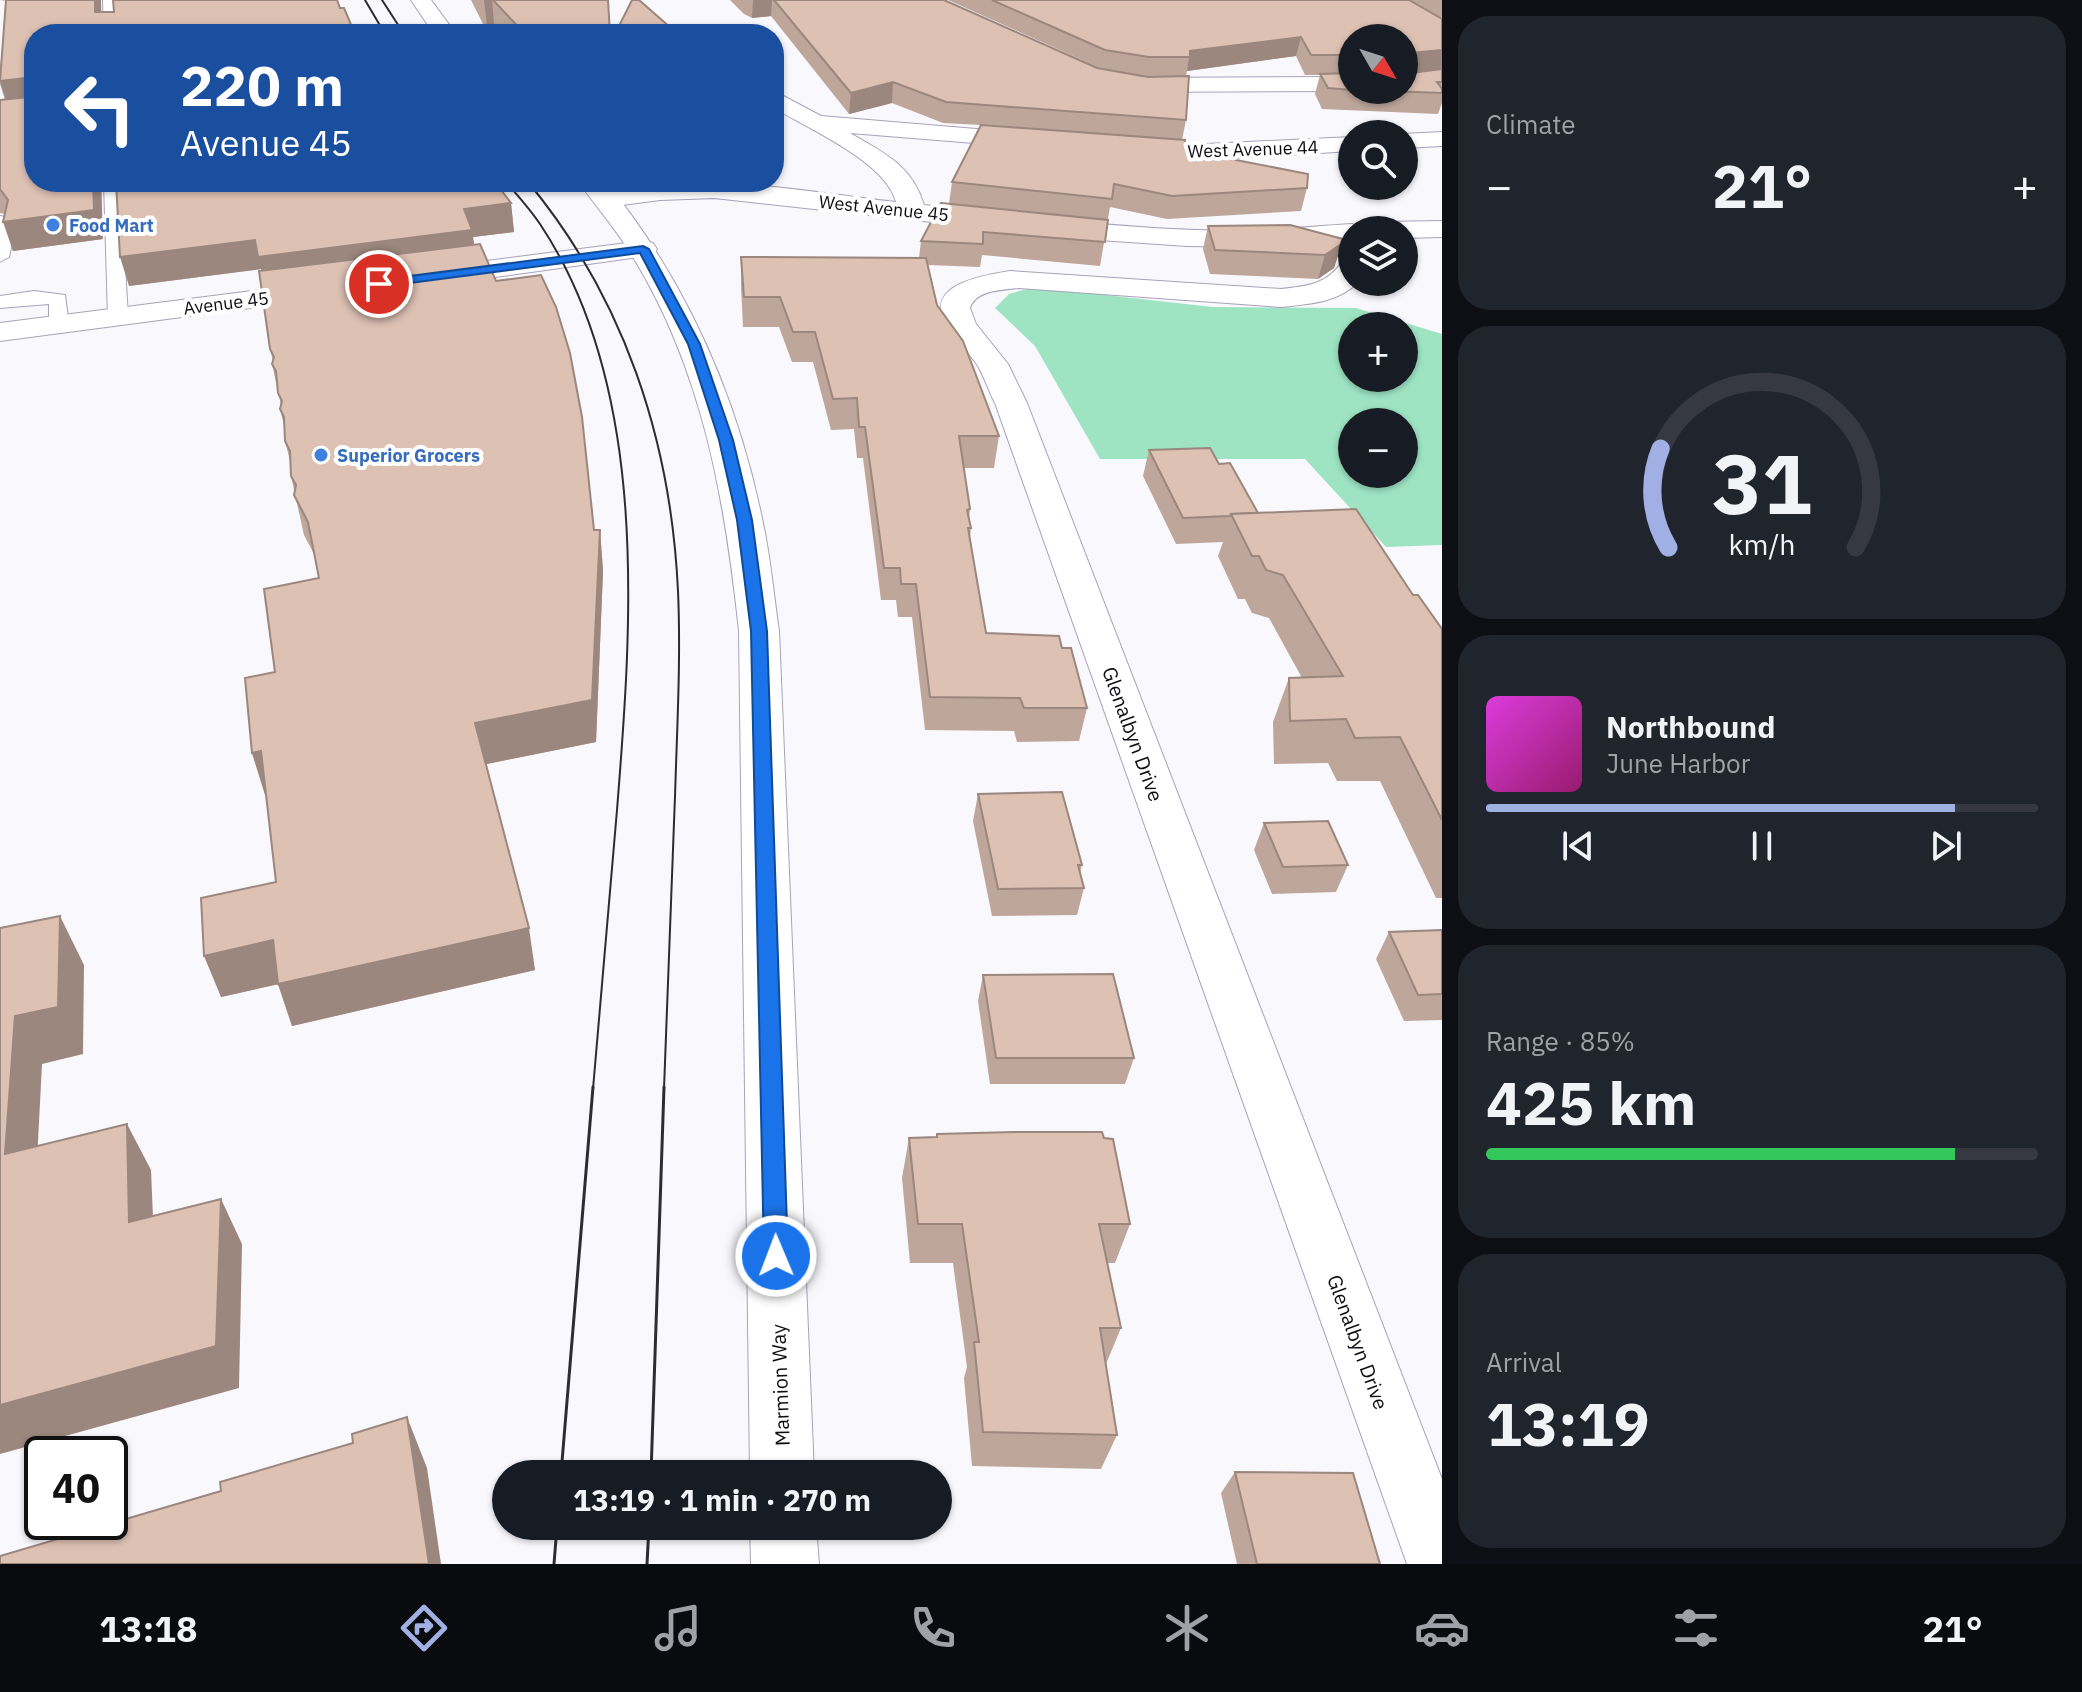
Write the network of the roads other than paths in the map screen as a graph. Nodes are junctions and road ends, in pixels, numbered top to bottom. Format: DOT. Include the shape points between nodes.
graph roads {
  1 [pos="110,0"];
  2 [pos="421,0"];
  3 [pos="111,24"];
  4 [pos="438,24"];
  5 [pos="1105,81"];
  6 [pos="1338,84"];
  7 [pos="784,104"];
  8 [pos="818,123"];
  9 [pos="1442,139"];
  10 [pos="1418,140"];
  11 [pos="1055,142"];
  12 [pos="1338,145"];
  13 [pos="1117,148"];
  14 [pos="112,192"];
  15 [pos="601,192"];
  16 [pos="733,192"];
  17 [pos="912,211"];
  18 [pos="0,221"];
  19 [pos="1418,229"];
  20 [pos="1442,229"];
  21 [pos="1338,244"];
  22 [pos="643,249"];
  23 [pos="0,257"];
  24 [pos="409,280"];
  25 [pos="1338,285"];
  26 [pos="349,287"];
  27 [pos="0,302"];
  28 [pos="118,317"];
  29 [pos="59,325"];
  30 [pos="0,332"];
  31 [pos="782,1460"];
  32 [pos="784,1540"];
  33 [pos="785,1564"];
  34 [pos="1441,1564"];
  1 -- 3 [label="lane"];
  2 -- 4 [label="street"];
  5 -- 6 [label="street" via="1145,87"];
  7 -- 8 [label="street"];
  8 -- 11 [label="street"];
  8 -- 17 [label="street" via="885,164 905,185"];
  9 -- 10 [label="street"];
  12 -- 13 [label="street, West Avenue 44" via="1206,152"];
  14 -- 28 [label="lane"];
  15 -- 22 [label="street, Marmion Way"];
  16 -- 17 [label="street, West Avenue 45"];
  17 -- 21 [label="street, West Avenue 45" via="1085,231"];
  18 -- 23 [label="lane" via="6,230"];
  19 -- 20 [label="street"];
  22 -- 24 [label="street"];
  22 -- 31 [label="street, Marmion Way" via="694,344 726,440 745,520 759,631"];
  25 -- 34 [label="street, Glenalbyn Drive" via="1281,298 1019,279 994,281 961,295 955,305 956,317 992,364 1011,403"];
  26 -- 28 [label="street, Avenue 45"];
  27 -- 29 [label="lane" via="58,299"];
  28 -- 29 [label="street, Avenue 45"];
  29 -- 30 [label="street, Avenue 45"];
  32 -- 33 [label="street"];
}
